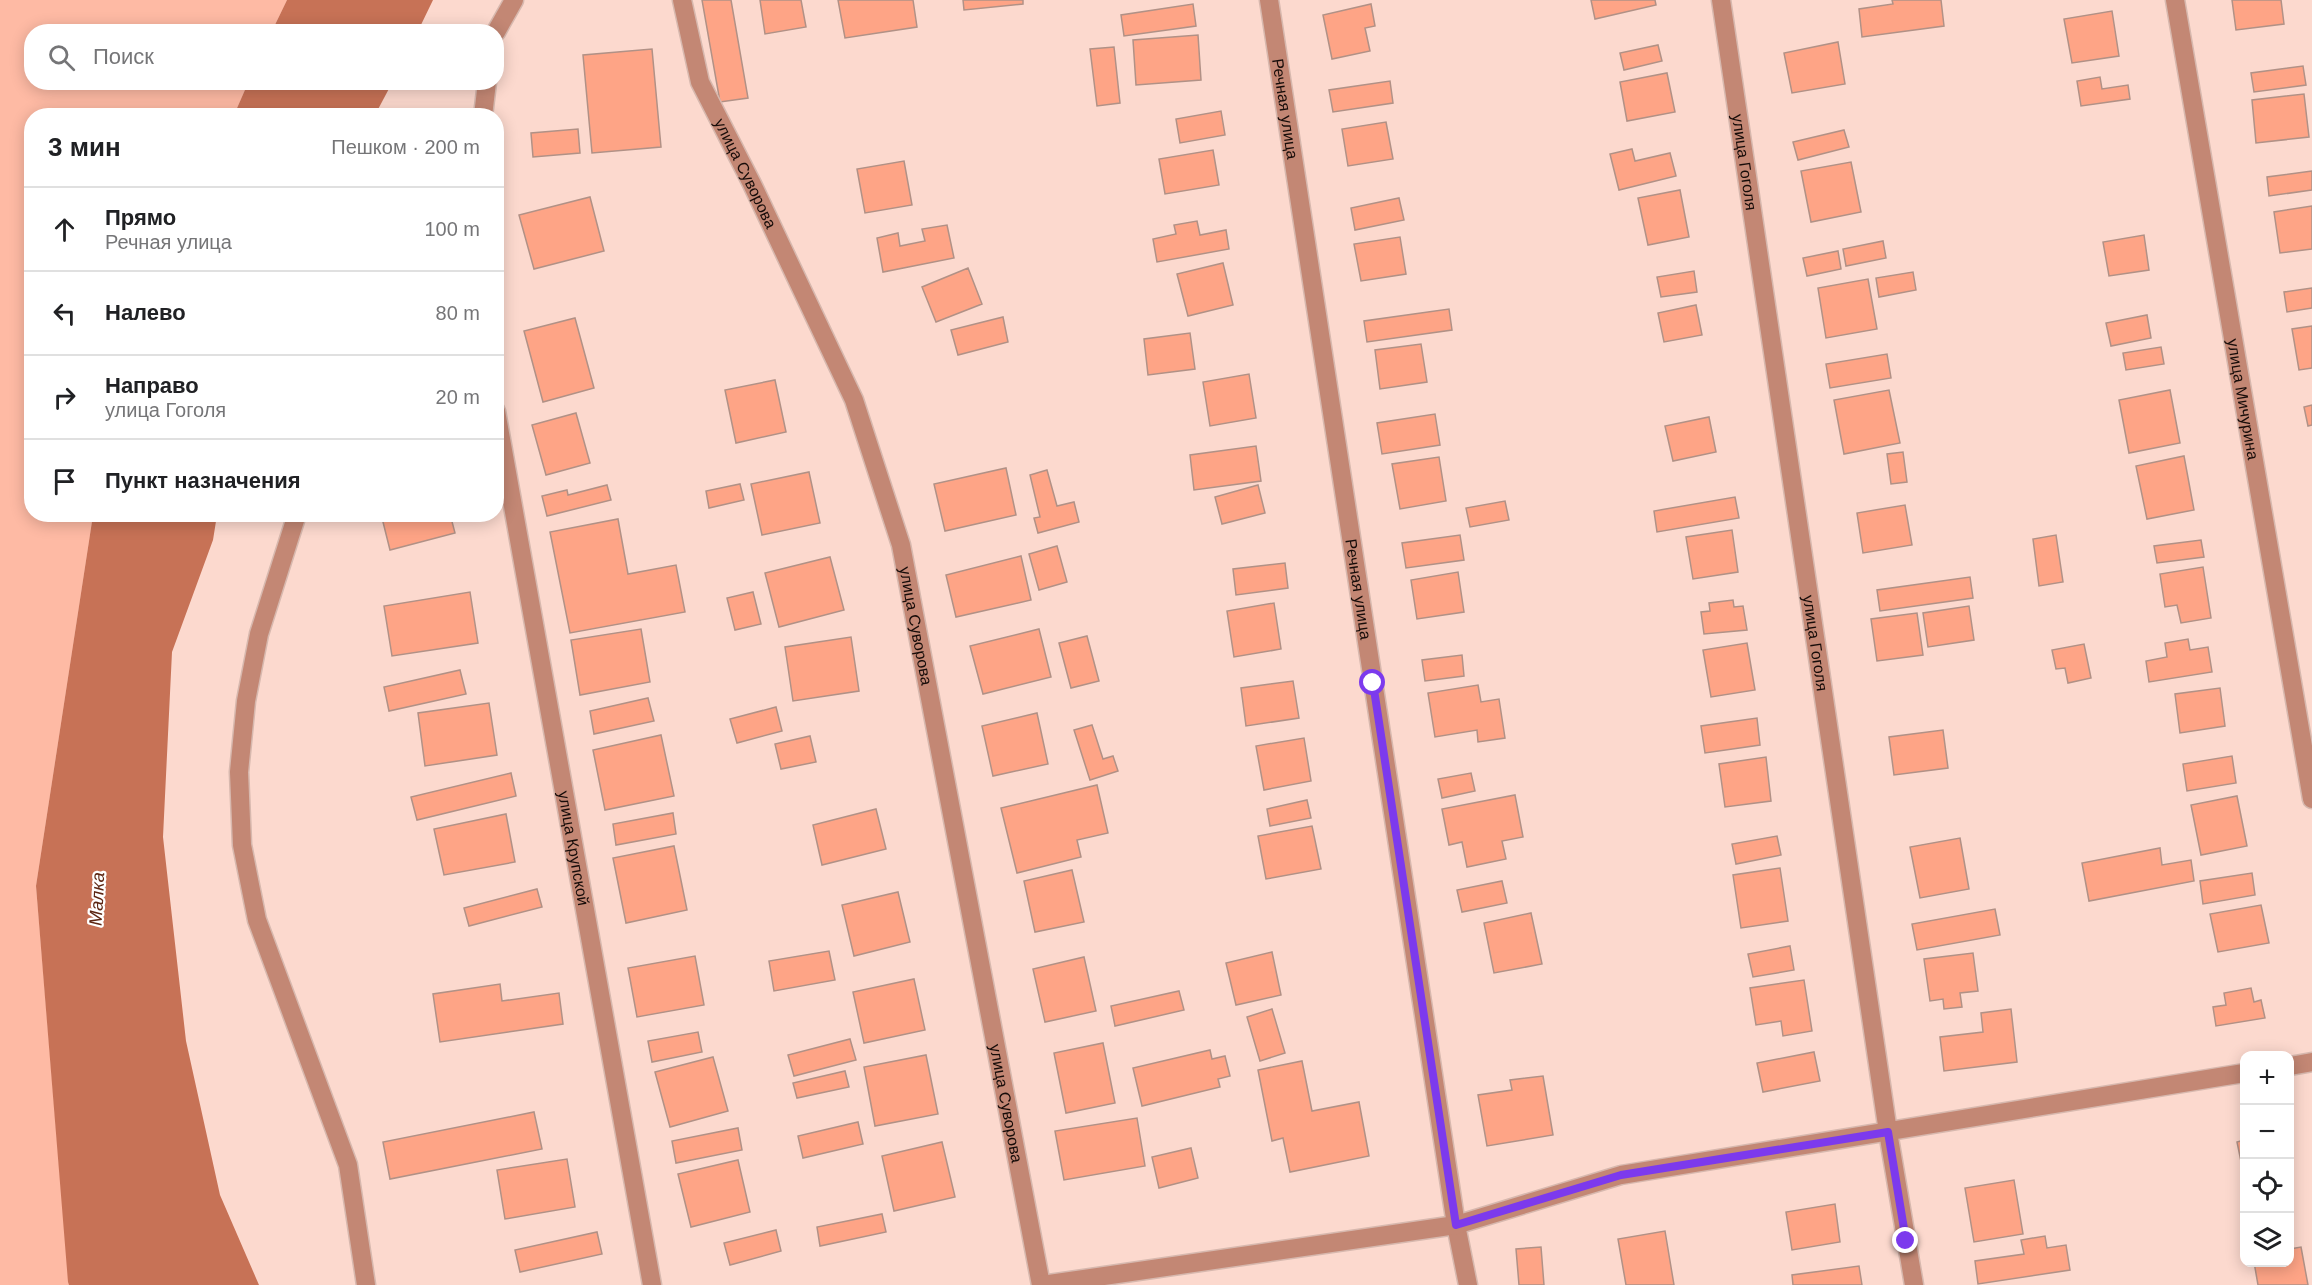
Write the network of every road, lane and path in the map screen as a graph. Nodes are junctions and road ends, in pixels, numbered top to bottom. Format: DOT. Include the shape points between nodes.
graph roads {
  1 [pos="514,0"];
  2 [pos="682,0"];
  3 [pos="1269,0"];
  4 [pos="1721,0"];
  5 [pos="2175,0"];
  6 [pos="500,24"];
  7 [pos="486,90"];
  8 [pos="484,108"];
  9 [pos="504,456"];
  10 [pos="294,522"];
  11 [pos="2312,799"];
  12 [pos="2312,1062"];
  13 [pos="2294,1065"];
  14 [pos="2240,1074"];
  15 [pos="1888,1132"];
  16 [pos="1456,1225"];
  17 [pos="366,1285"];
  18 [pos="652,1285"];
  19 [pos="1042,1285"];
  20 [pos="1468,1285"];
  21 [pos="1914,1285"];
  1 -- 6 [label="street"];
  2 -- 19 [label="street, улица Суворова" via="700,82 854,400 901,545"];
  3 -- 16 [label="street, Речная улица"];
  4 -- 15 [label="street, улица Гоголя"];
  5 -- 11 [label="street, улица Мичурина"];
  7 -- 8 [label="street"];
  9 -- 18 [label="street, улица Крупской"];
  10 -- 17 [label="street" via="259,634 246,702 239,772 242,845 257,920 348,1165"];
  12 -- 13 [label="street"];
  14 -- 15 [label="street"];
  15 -- 16 [label="street" via="1621,1175"];
  15 -- 21 [label="street, улица Гоголя"];
  16 -- 19 [label="street"];
  16 -- 20 [label="street, Речная улица"];
}
